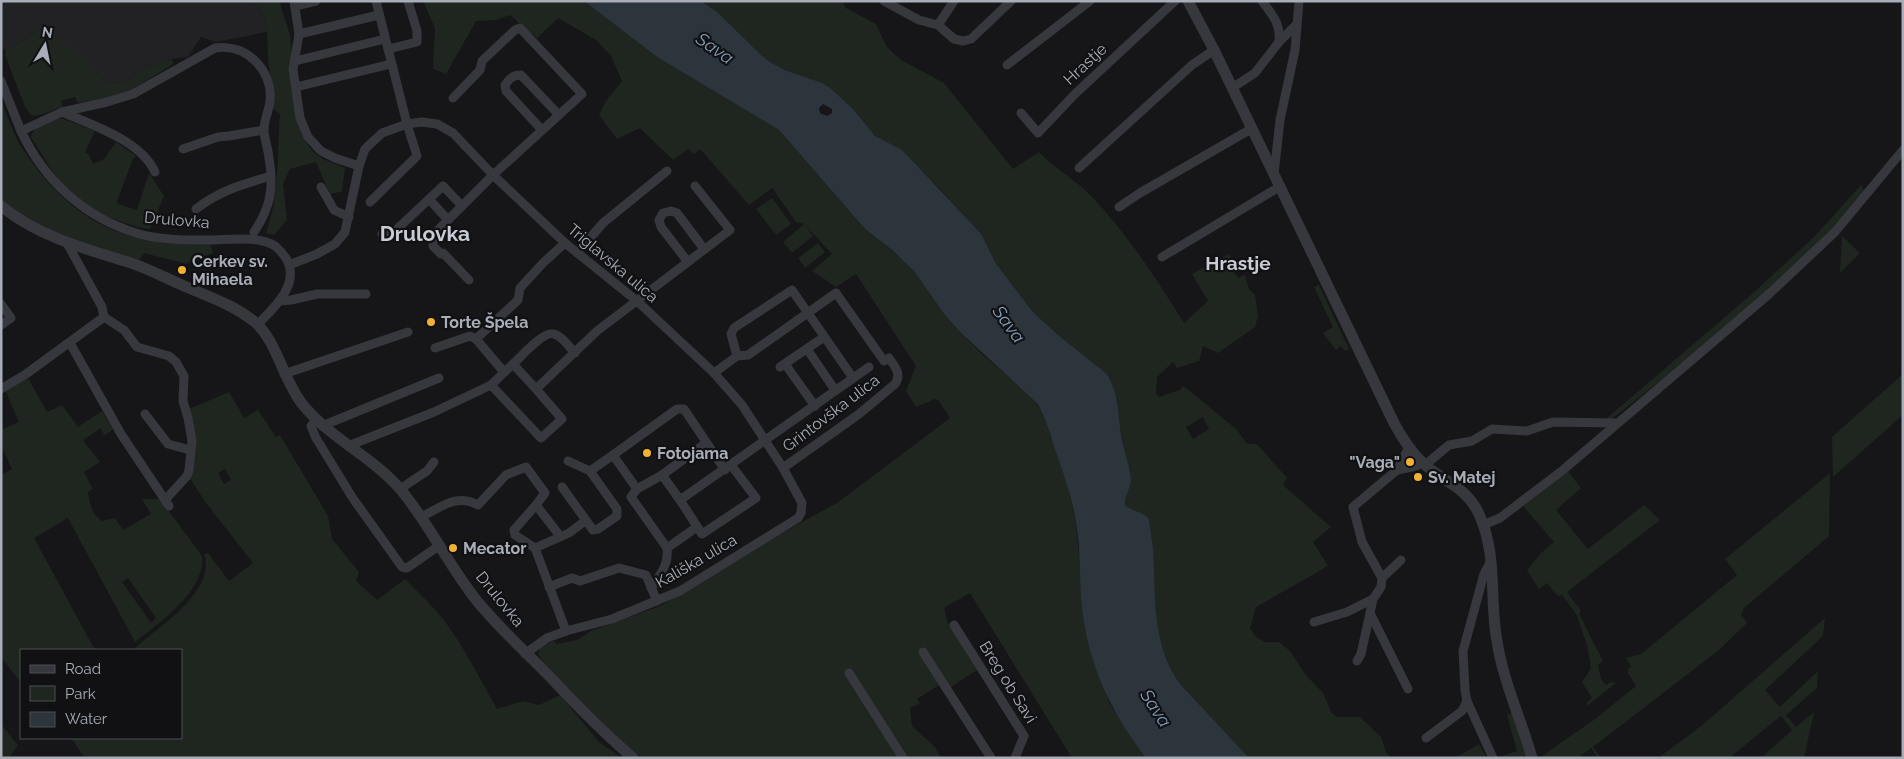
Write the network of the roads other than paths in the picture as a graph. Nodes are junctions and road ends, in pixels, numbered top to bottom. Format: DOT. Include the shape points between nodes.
graph roads {
  1 [pos="316,1"];
  2 [pos="376,1"];
  3 [pos="408,1"];
  4 [pos="954,1"];
  5 [pos="1011,1"];
  6 [pos="1090,1"];
  7 [pos="1175,1"];
  8 [pos="1188,1"];
  9 [pos="1262,1"];
  10 [pos="1299,1"];
  11 [pos="886,2"];
  12 [pos="294,4"];
  13 [pos="379,15"];
  14 [pos="938,25"];
  15 [pos="1296,25"];
  16 [pos="299,34"];
  17 [pos="385,39"];
  18 [pos="1278,42"];
  19 [pos="388,49"];
  20 [pos="1214,50"];
  21 [pos="295,61"];
  22 [pos="391,64"];
  23 [pos="1007,65"];
  24 [pos="1,81"];
  25 [pos="296,87"];
  26 [pos="1232,88"];
  27 [pos="453,98"];
  28 [pos="62,112"];
  29 [pos="1021,113"];
  30 [pos="559,115"];
  31 [pos="406,124"];
  32 [pos="1251,129"];
  33 [pos="21,130"];
  34 [pos="264,130"];
  35 [pos="542,130"];
  36 [pos="182,149"];
  37 [pos="1903,150"];
  38 [pos="359,166"];
  39 [pos="1079,168"];
  40 [pos="667,171"];
  41 [pos="155,172"];
  42 [pos="493,175"];
  43 [pos="271,176"];
  44 [pos="1276,182"];
  45 [pos="695,186"];
  46 [pos="321,187"];
  47 [pos="429,199"];
  48 [pos="370,202"];
  49 [pos="1,206"];
  50 [pos="462,206"];
  51 [pos="1119,207"];
  52 [pos="196,209"];
  53 [pos="349,217"];
  54 [pos="448,220"];
  55 [pos="254,232"];
  56 [pos="382,234"];
  57 [pos="67,243"];
  58 [pos="565,243"];
  59 [pos="704,249"];
  60 [pos="578,252"];
  61 [pos="1162,258"];
  62 [pos="688,262"];
  63 [pos="289,265"];
  64 [pos="469,280"];
  65 [pos="366,294"];
  66 [pos="278,301"];
  67 [pos="637,301"];
  68 [pos="1,304"];
  69 [pos="808,312"];
  70 [pos="104,317"];
  71 [pos="1,325"];
  72 [pos="257,325"];
  73 [pos="408,332"];
  74 [pos="824,337"];
  75 [pos="476,339"];
  76 [pos="70,343"];
  77 [pos="435,348"];
  78 [pos="807,349"];
  79 [pos="575,353"];
  80 [pos="737,356"];
  81 [pos="513,364"];
  82 [pos="869,367"];
  83 [pos="504,372"];
  84 [pos="714,373"];
  85 [pos="284,374"];
  86 [pos="439,378"];
  87 [pos="853,378"];
  88 [pos="491,385"];
  89 [pos="1,389"];
  90 [pos="536,389"];
  91 [pos="835,390"];
  92 [pos="815,406"];
  93 [pos="145,414"];
  94 [pos="1617,422"];
  95 [pos="319,423"];
  96 [pos="766,440"];
  97 [pos="706,443"];
  98 [pos="348,446"];
  99 [pos="1409,447"];
  100 [pos="190,450"];
  101 [pos="613,455"];
  102 [pos="568,461"];
  103 [pos="434,462"];
  104 [pos="1424,464"];
  105 [pos="728,468"];
  106 [pos="783,468"];
  107 [pos="1397,470"];
  108 [pos="590,471"];
  109 [pos="662,475"];
  110 [pos="562,487"];
  111 [pos="400,489"];
  112 [pos="634,493"];
  113 [pos="680,500"];
  114 [pos="536,505"];
  115 [pos="617,509"];
  116 [pos="422,517"];
  117 [pos="585,521"];
  118 [pos="1483,525"];
  119 [pos="697,527"];
  120 [pos="560,536"];
  121 [pos="440,544"];
  122 [pos="535,548"];
  123 [pos="667,548"];
  124 [pos="1492,558"];
  125 [pos="1401,560"];
  126 [pos="1382,578"];
  127 [pos="549,587"];
  128 [pos="651,588"];
  129 [pos="1373,599"];
  130 [pos="657,601"];
  131 [pos="1370,613"];
  132 [pos="1314,622"];
  133 [pos="954,625"];
  134 [pos="566,631"];
  135 [pos="923,652"];
  136 [pos="525,654"];
  137 [pos="1357,661"];
  138 [pos="849,673"];
  139 [pos="1408,688"];
  140 [pos="1467,701"];
  141 [pos="1426,738"];
  142 [pos="633,758"];
  143 [pos="904,758"];
  144 [pos="991,758"];
  145 [pos="1015,758"];
  146 [pos="1492,758"];
  147 [pos="1532,758"];
  1 -- 12 [label="street"];
  2 -- 13 [label="street"];
  3 -- 19 [label="street" via="417,42"];
  4 -- 14 [label="street"];
  5 -- 14 [label="street" via="971,39 954,39"];
  6 -- 23 [label="street"];
  7 -- 29 [label="street, Hrastje" via="1038,133"];
  8 -- 20 [label="street"];
  9 -- 18 [label="street" via="1275,17 1280,32"];
  10 -- 15 [label="street"];
  11 -- 14 [label="street" via="919,20"];
  12 -- 16 [label="street"];
  13 -- 16 [label="street"];
  13 -- 17 [label="street"];
  15 -- 18 [label="street"];
  15 -- 44 [label="street" via="1293,66 1280,120"];
  16 -- 21 [label="street"];
  17 -- 19 [label="street"];
  17 -- 21 [label="street"];
  18 -- 26 [label="street" via="1255,73"];
  19 -- 22 [label="street"];
  20 -- 26 [label="street"];
  20 -- 39 [label="street" via="1192,65"];
  21 -- 25 [label="street"];
  22 -- 25 [label="street"];
  22 -- 31 [label="street"];
  24 -- 33 [label="street, Drulovka"];
  25 -- 38 [label="street" via="300,118 308,137 321,151"];
  26 -- 32 [label="street"];
  27 -- 30 [label="street" via="480,70 482,60 520,28 582,94"];
  28 -- 33 [label="street"];
  28 -- 34 [label="street" via="133,94 194,58 226,46 250,55 265,75 270,99"];
  28 -- 41 [label="street" via="112,134 139,151"];
  30 -- 35 [label="street"];
  30 -- 35 [label="street" via="521,75 509,78 506,91"];
  31 -- 38 [label="street, Triglavska ulica" via="382,133 365,149"];
  31 -- 42 [label="street, Triglavska ulica" via="437,124 453,133"];
  31 -- 48 [label="street" via="417,156"];
  32 -- 44 [label="street"];
  32 -- 51 [label="street"];
  33 -- 63 [label="street, Drulovka" via="54,182 77,204 106,221 137,234 166,238 266,242 283,253"];
  34 -- 36 [label="street" via="218,137"];
  34 -- 43 [label="street"];
  35 -- 42 [label="street"];
  37 -- 94 [label="street" via="1835,232 1768,295"];
  38 -- 53 [label="street"];
  40 -- 60 [label="street" via="603,223"];
  42 -- 50 [label="street"];
  42 -- 58 [label="street, Triglavska ulica"];
  43 -- 52 [label="street, Drulovka" via="236,186 211,197"];
  43 -- 55 [label="street" via="268,208"];
  44 -- 61 [label="street"];
  44 -- 99 [label="street" via="1360,356"];
  45 -- 59 [label="street" via="730,230"];
  46 -- 53 [label="street" via="334,210"];
  47 -- 50 [label="street" via="443,186"];
  47 -- 54 [label="street"];
  47 -- 56 [label="street" via="396,230"];
  49 -- 57 [label="street, Drulovka"];
  50 -- 54 [label="street"];
  53 -- 63 [label="street" via="345,232 335,244"];
  54 -- 64 [label="street" via="436,232 433,246"];
  57 -- 70 [label="street" via="102,307"];
  57 -- 72 [label="street, Drulovka" via="151,271 237,310"];
  58 -- 60 [label="street, Triglavska ulica"];
  58 -- 75 [label="street" via="520,288 518,300"];
  59 -- 62 [label="street"];
  59 -- 62 [label="street" via="676,213 663,213 659,220 661,227"];
  60 -- 67 [label="street, Triglavska ulica"];
  62 -- 67 [label="street"];
  63 -- 66 [label="street" via="288,286"];
  65 -- 66 [label="street" via="317,294"];
  66 -- 72 [label="street"];
  67 -- 79 [label="street" via="597,331"];
  67 -- 84 [label="street, Triglavska ulica"];
  68 -- 71 [label="street" via="11,318"];
  69 -- 74 [label="street, Grintovška ulica"];
  69 -- 80 [label="street, Grintovška ulica" via="748,355"];
  69 -- 80 [label="street, Grintovška ulica" via="792,290 734,328 731,334"];
  69 -- 106 [label="street, Grintovška ulica" via="836,293 884,361 889,358 898,371 898,379 859,414"];
  70 -- 76 [label="street"];
  70 -- 100 [label="street" via="124,330 137,347 169,356 176,362 184,376 183,401 191,430"];
  72 -- 85 [label="street, Drulovka"];
  73 -- 85 [label="street"];
  74 -- 78 [label="street, Grintovška ulica"];
  74 -- 87 [label="street, Grintovška ulica"];
  75 -- 77 [label="street" via="470,336"];
  75 -- 83 [label="street"];
  76 -- 89 [label="street"];
  76 -- 100 [label="street" via="121,434 167,503 190,470"];
  78 -- 91 [label="street, Grintovška ulica"];
  78 -- 92 [label="street, Grintovška ulica" via="783,366"];
  79 -- 81 [label="street" via="557,334 551,333 543,336"];
  79 -- 90 [label="street"];
  80 -- 84 [label="street, Grintovška ulica"];
  81 -- 83 [label="street"];
  81 -- 90 [label="street"];
  82 -- 87 [label="street"];
  83 -- 88 [label="street"];
  84 -- 96 [label="street, Kališka ulica"];
  85 -- 95 [label="street, Drulovka" via="301,403"];
  86 -- 95 [label="street"];
  87 -- 91 [label="street"];
  88 -- 90 [label="street" via="541,438 562,419"];
  88 -- 98 [label="street"];
  91 -- 92 [label="street"];
  92 -- 96 [label="street"];
  93 -- 100 [label="street" via="168,444"];
  94 -- 104 [label="street" via="1553,422 1527,431 1492,429 1472,441 1449,445"];
  94 -- 118 [label="street" via="1563,470 1500,518"];
  95 -- 98 [label="street, Drulovka"];
  95 -- 121 [label="street" via="311,426 316,438 352,498 402,567 407,568"];
  96 -- 105 [label="street"];
  96 -- 106 [label="street, Kališka ulica"];
  97 -- 101 [label="street, Kališka ulica" via="684,410 677,409"];
  97 -- 105 [label="street, Kališka ulica"];
  97 -- 109 [label="street"];
  98 -- 111 [label="street, Drulovka"];
  99 -- 104 [label="street"];
  99 -- 107 [label="street"];
  101 -- 108 [label="street"];
  101 -- 112 [label="street, Kališka ulica"];
  102 -- 108 [label="street"];
  103 -- 111 [label="street" via="427,472"];
  104 -- 107 [label="street"];
  104 -- 118 [label="street" via="1461,490 1473,504"];
  105 -- 113 [label="street"];
  105 -- 119 [label="street, Kališka ulica" via="756,498 702,534"];
  106 -- 130 [label="street, Kališka ulica" via="802,503 798,518 680,591"];
  107 -- 126 [label="street" via="1354,507 1362,542"];
  108 -- 115 [label="street"];
  109 -- 112 [label="street"];
  109 -- 113 [label="street, Kališka ulica"];
  110 -- 117 [label="street"];
  111 -- 116 [label="street, Drulovka"];
  112 -- 115 [label="street"];
  112 -- 123 [label="street, Kališka ulica"];
  113 -- 119 [label="street, Kališka ulica"];
  114 -- 116 [label="street" via="545,493 526,467 506,475 478,505 458,499"];
  114 -- 120 [label="street"];
  114 -- 122 [label="street" via="514,530 515,535"];
  115 -- 117 [label="street" via="617,516 598,529 593,530"];
  116 -- 121 [label="street, Drulovka"];
  117 -- 120 [label="street"];
  118 -- 124 [label="street"];
  119 -- 123 [label="street, Kališka ulica"];
  120 -- 122 [label="street"];
  121 -- 136 [label="street, Drulovka" via="477,600"];
  122 -- 127 [label="street"];
  123 -- 128 [label="street" via="666,566"];
  124 -- 140 [label="street" via="1484,574 1463,651"];
  124 -- 147 [label="street" via="1492,592 1500,660"];
  125 -- 126 [label="street"];
  126 -- 129 [label="street" via="1381,587"];
  127 -- 128 [label="street" via="572,578 580,581 619,568 646,575"];
  127 -- 134 [label="street"];
  128 -- 130 [label="street"];
  129 -- 131 [label="street"];
  129 -- 132 [label="street" via="1347,612"];
  130 -- 134 [label="street, Kališka ulica" via="612,619"];
  131 -- 137 [label="street"];
  131 -- 139 [label="street"];
  133 -- 145 [label="street, Breg ob Savi" via="1024,736"];
  134 -- 136 [label="street, Kališka ulica" via="547,638"];
  135 -- 144 [label="street"];
  136 -- 142 [label="street, Drulovka"];
  138 -- 143 [label="street"];
  140 -- 141 [label="street" via="1462,711"];
  140 -- 146 [label="street"];
}
